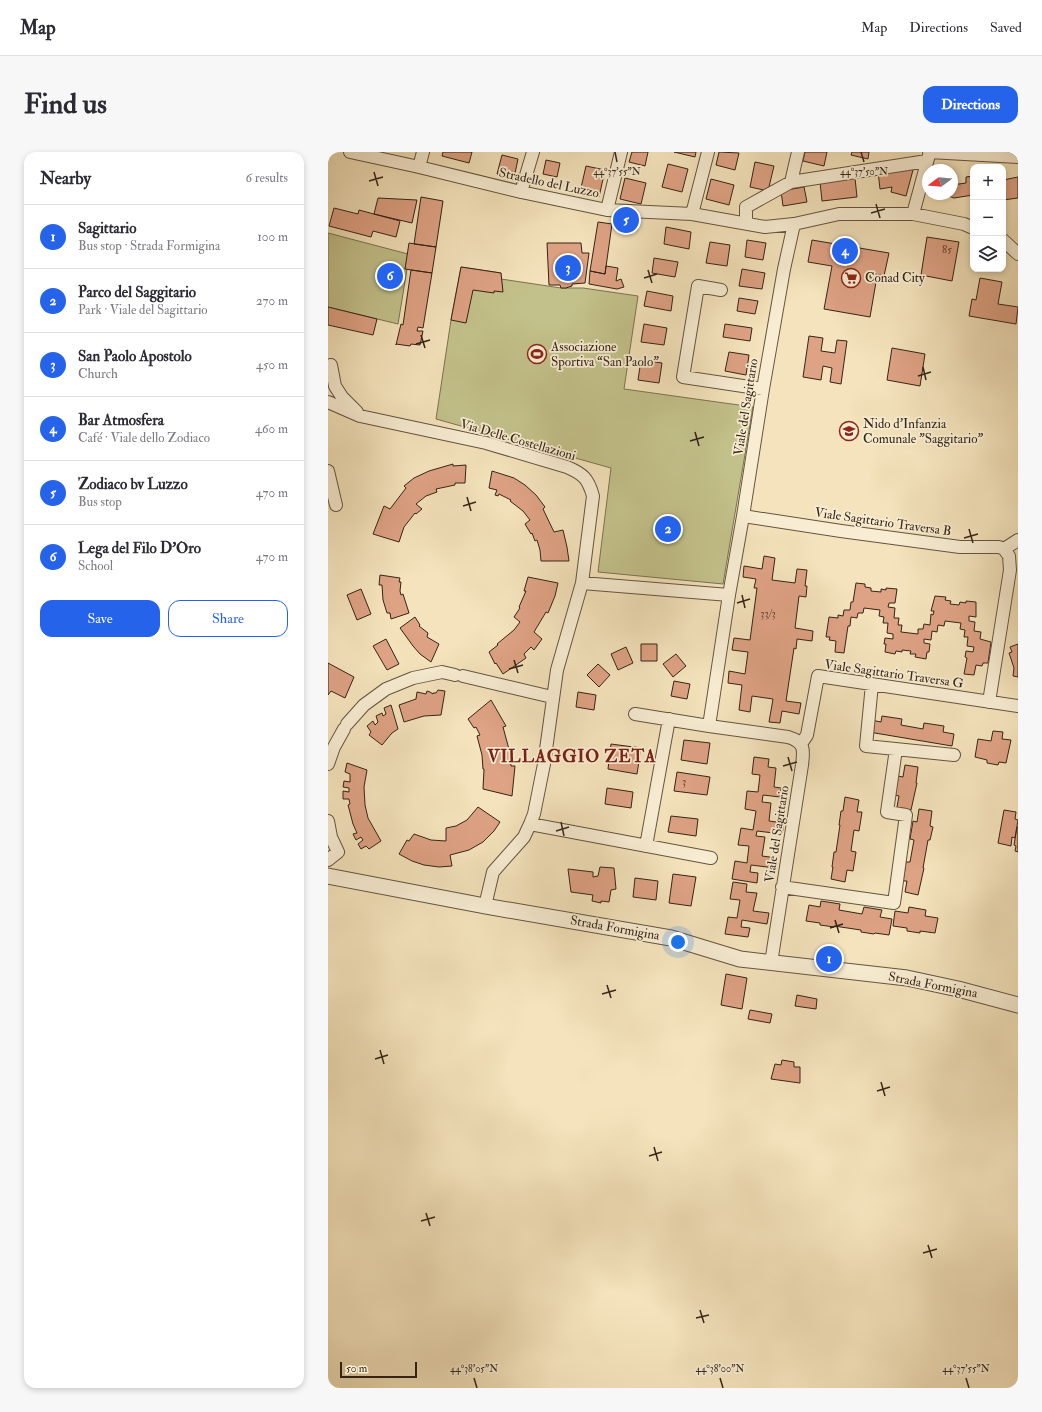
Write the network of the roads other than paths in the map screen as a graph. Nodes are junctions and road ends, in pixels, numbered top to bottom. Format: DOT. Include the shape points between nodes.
graph roads {
  1 [pos="350,152"];
  2 [pos="423,152"];
  3 [pos="532,152"];
  4 [pos="621,152"];
  5 [pos="708,152"];
  6 [pos="798,152"];
  7 [pos="929,155"];
  8 [pos="1018,157"];
  9 [pos="419,167"];
  10 [pos="792,182"];
  11 [pos="521,192"];
  12 [pos="607,210"];
  13 [pos="692,214"];
  14 [pos="913,214"];
  15 [pos="746,223"];
  16 [pos="794,224"];
  17 [pos="970,227"];
  18 [pos="1006,243"];
  19 [pos="1018,254"];
  20 [pos="721,290"];
  21 [pos="330,361"];
  22 [pos="328,383"];
  23 [pos="763,389"];
  24 [pos="328,402"];
  25 [pos="360,416"];
  26 [pos="328,471"];
  27 [pos="336,505"];
  28 [pos="743,516"];
  29 [pos="1018,540"];
  30 [pos="1004,548"];
  31 [pos="582,583"];
  32 [pos="729,595"];
  33 [pos="872,684"];
  34 [pos="552,697"];
  35 [pos="989,702"];
  36 [pos="1018,706"];
  37 [pos="635,714"];
  38 [pos="670,719"];
  39 [pos="709,726"];
  40 [pos="801,744"];
  41 [pos="896,749"];
  42 [pos="954,755"];
  43 [pos="328,764"];
  44 [pos="328,821"];
  45 [pos="530,824"];
  46 [pos="646,846"];
  47 [pos="711,858"];
  48 [pos="328,860"];
  49 [pos="328,876"];
  50 [pos="782,886"];
  51 [pos="485,906"];
  52 [pos="771,963"];
  53 [pos="1018,1005"];
  1 -- 9 [label="street, Stradello del Luzzo"];
  2 -- 9 [label="street"];
  3 -- 11 [label="street"];
  4 -- 12 [label="street"];
  5 -- 13 [label="street"];
  6 -- 10 [label="street"];
  7 -- 8 [label="street"];
  7 -- 10 [label="street"];
  7 -- 14 [label="street"];
  9 -- 11 [label="street, Stradello del Luzzo"];
  10 -- 15 [label="street" via="746,207"];
  11 -- 12 [label="street, Stradello del Luzzo"];
  12 -- 13 [label="street, Stradello del Luzzo"];
  13 -- 15 [label="street, Stradello del Luzzo"];
  14 -- 16 [label="street, Stradello del Luzzo" via="839,214"];
  14 -- 17 [label="street, Stradello del Luzzo"];
  15 -- 16 [label="street, Stradello del Luzzo" via="765,227"];
  16 -- 23 [label="street, Viale del Sagittario"];
  18 -- 19 [label="street"];
  20 -- 23 [label="street" via="698,286 684,378"];
  21 -- 22 [label="street" via="331,378"];
  21 -- 25 [label="street" via="335,386"];
  23 -- 28 [label="street, Viale del Sagittario"];
  24 -- 25 [label="street, Via Delle Costellazioni"];
  25 -- 31 [label="street, Via Delle Costellazioni" via="486,443 577,471 584,476 593,496"];
  26 -- 27 [label="street"];
  28 -- 30 [label="street, Viale Sagittario Traversa B" via="960,547"];
  28 -- 32 [label="street, Viale del Sagittario"];
  29 -- 30 [label="street"];
  30 -- 35 [label="street" via="1009,556 1010,570"];
  31 -- 32 [label="street"];
  31 -- 34 [label="street, Via Delle Costellazioni" via="557,670"];
  32 -- 39 [label="street, Viale del Sagittario"];
  33 -- 35 [label="street, Viale Sagittario Traversa G"];
  33 -- 40 [label="street, Viale Sagittario Traversa G" via="818,676 807,735"];
  33 -- 41 [label="street" via="866,746"];
  34 -- 43 [label="street" via="442,672 413,678 386,689 364,705 346,727 334,747"];
  34 -- 45 [label="street, Via Delle Costellazioni" via="544,764"];
  35 -- 36 [label="street, Viale Sagittario Traversa G"];
  37 -- 38 [label="street"];
  38 -- 39 [label="street"];
  38 -- 46 [label="street"];
  39 -- 40 [label="street" via="788,737"];
  40 -- 50 [label="street, Viale del Sagittario" via="802,765"];
  41 -- 42 [label="street"];
  41 -- 50 [label="street" via="887,812 906,815 894,903"];
  44 -- 48 [label="street" via="338,852"];
  45 -- 46 [label="street"];
  45 -- 51 [label="street, Via Delle Costellazioni" via="518,844 493,872"];
  46 -- 47 [label="street"];
  49 -- 51 [label="street, Strada Formigina"];
  50 -- 52 [label="street, Viale del Sagittario"];
  51 -- 52 [label="street, Strada Formigina" via="671,938 740,959"];
  52 -- 53 [label="street, Strada Formigina" via="907,978"];
}
